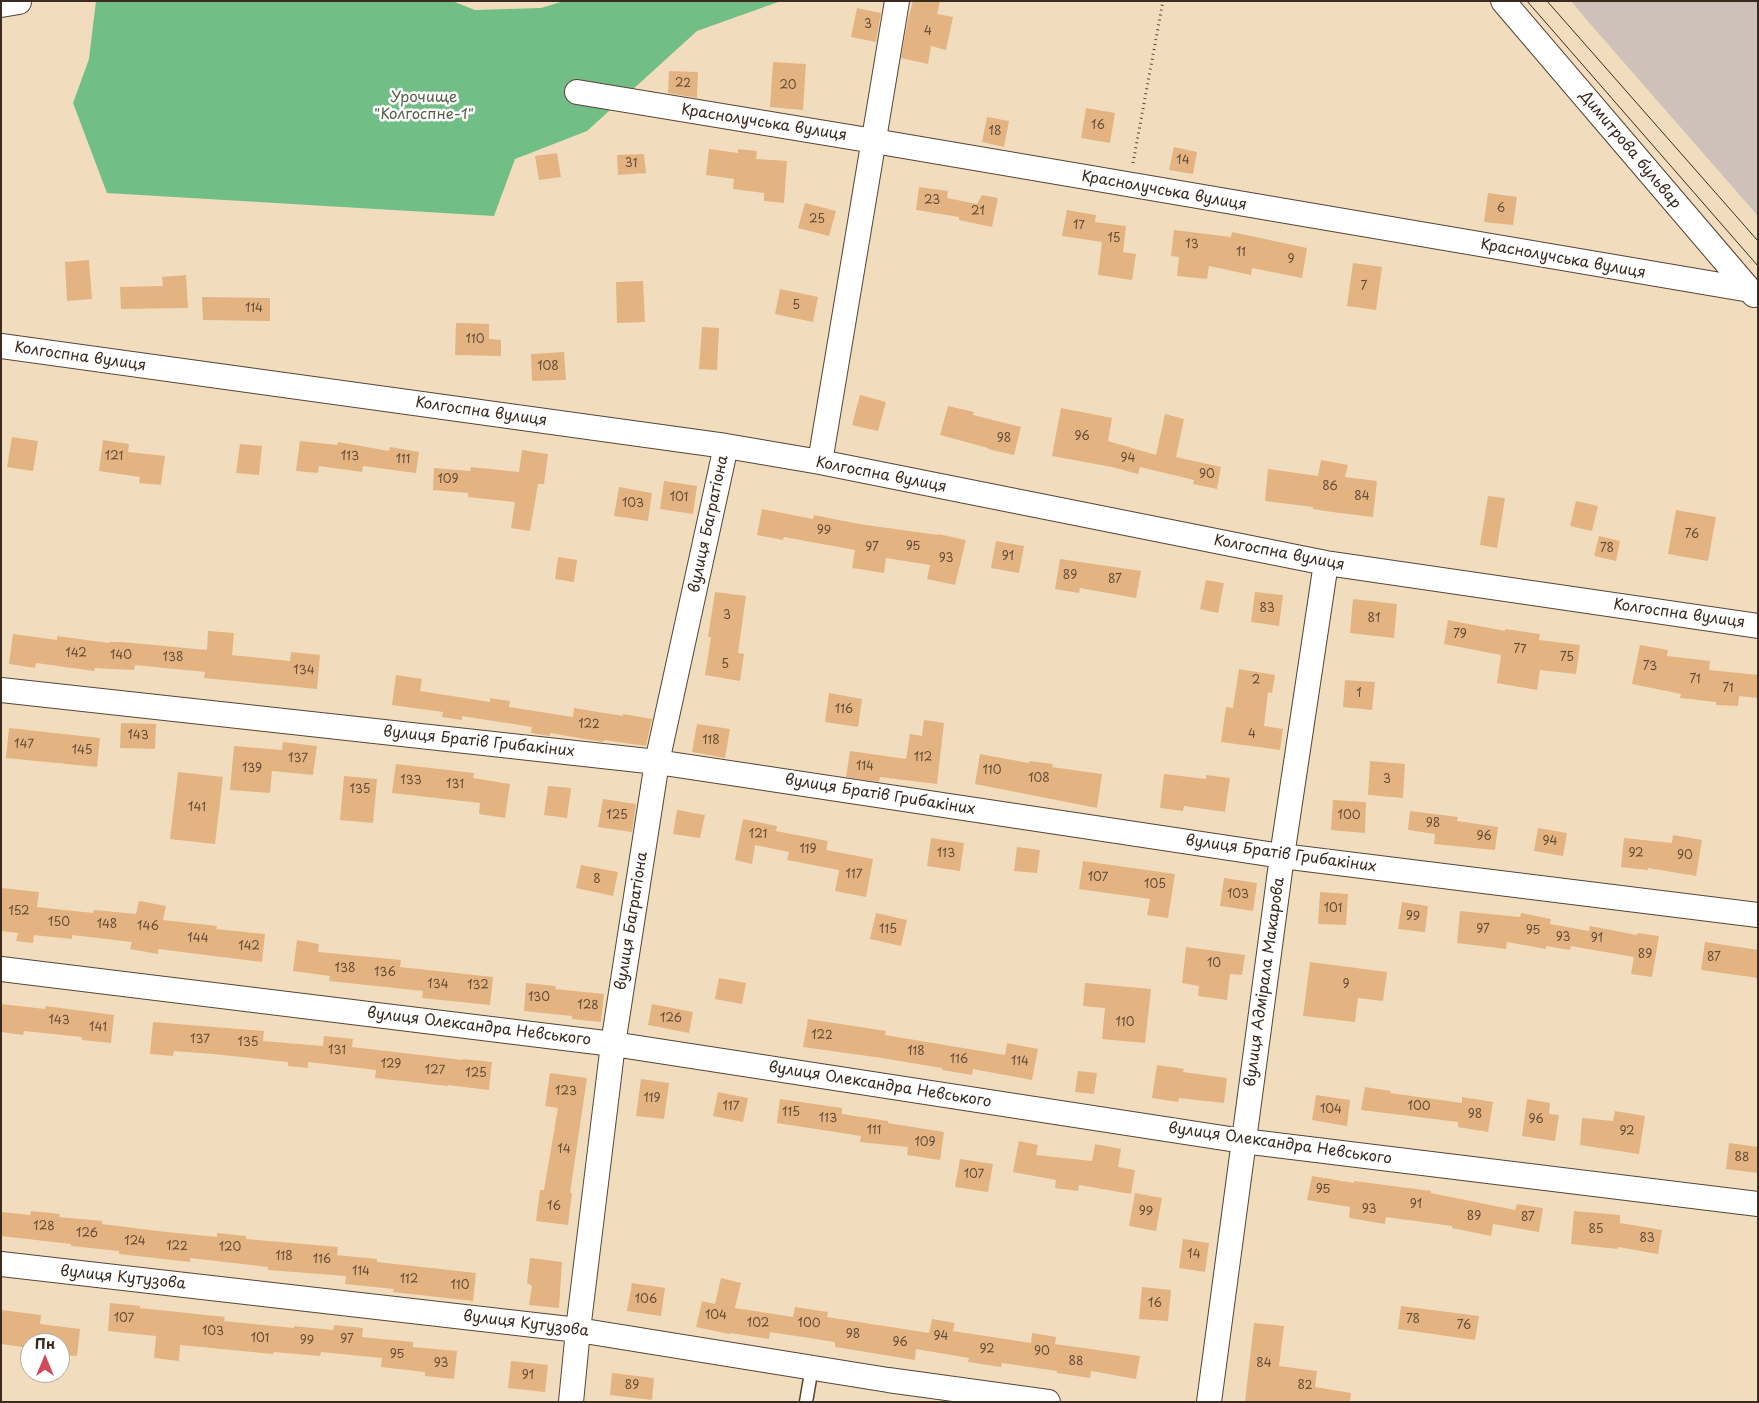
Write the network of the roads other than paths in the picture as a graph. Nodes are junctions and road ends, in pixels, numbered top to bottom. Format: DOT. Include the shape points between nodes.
graph roads {
  1 [pos="897,1"];
  2 [pos="1503,1"];
  3 [pos="577,92"];
  4 [pos="874,141"];
  5 [pos="1754,295"];
  6 [pos="1,346"];
  7 [pos="726,446"];
  8 [pos="820,462"];
  9 [pos="1326,563"];
  10 [pos="1758,626"];
  11 [pos="1,690"];
  12 [pos="657,762"];
  13 [pos="1282,856"];
  14 [pos="1758,915"];
  15 [pos="1,969"];
  16 [pos="613,1044"];
  17 [pos="1243,1141"];
  18 [pos="1758,1204"];
  19 [pos="1,1264"];
  20 [pos="578,1330"];
  21 [pos="812,1367"];
  22 [pos="1010,1399"];
  23 [pos="571,1402"];
  24 [pos="806,1402"];
  25 [pos="1048,1402"];
  26 [pos="1209,1402"];
  1 -- 4 [label="street"];
  2 -- 5 [label="street, Димитрова бульвар"];
  3 -- 4 [label="street, Краснолучська вулиця"];
  4 -- 5 [label="street, Краснолучська вулиця"];
  4 -- 8 [label="street"];
  6 -- 7 [label="street, Колгоспна вулиця"];
  7 -- 8 [label="street, Колгоспна вулиця"];
  7 -- 12 [label="street, вулиця Багратіона"];
  8 -- 9 [label="street, Колгоспна вулиця"];
  9 -- 10 [label="street, Колгоспна вулиця"];
  9 -- 13 [label="street, вулиця Адмірала Макарова"];
  11 -- 12 [label="street, вулиця Братів Грибакіних"];
  12 -- 13 [label="street, вулиця Братів Грибакіних"];
  12 -- 16 [label="street, вулиця Багратіона"];
  13 -- 14 [label="street, вулиця Братів Грибакіних"];
  13 -- 17 [label="street, вулиця Адмірала Макарова"];
  15 -- 16 [label="street, вулиця Олександра Невського"];
  16 -- 17 [label="street, вулиця Олександра Невського"];
  16 -- 20 [label="street, вулиця Багратіона"];
  17 -- 18 [label="street, вулиця Олександра Невського"];
  17 -- 26 [label="street, вулиця Адмірала Макарова"];
  19 -- 20 [label="street, вулиця Кутузова"];
  20 -- 21 [label="street, вулиця Кутузова"];
  20 -- 23 [label="street, вулиця Багратіона"];
  21 -- 22 [label="street, вулиця Кутузова"];
  21 -- 24 [label="lane"];
  22 -- 25 [label="street, вулиця Кутузова"];
}
